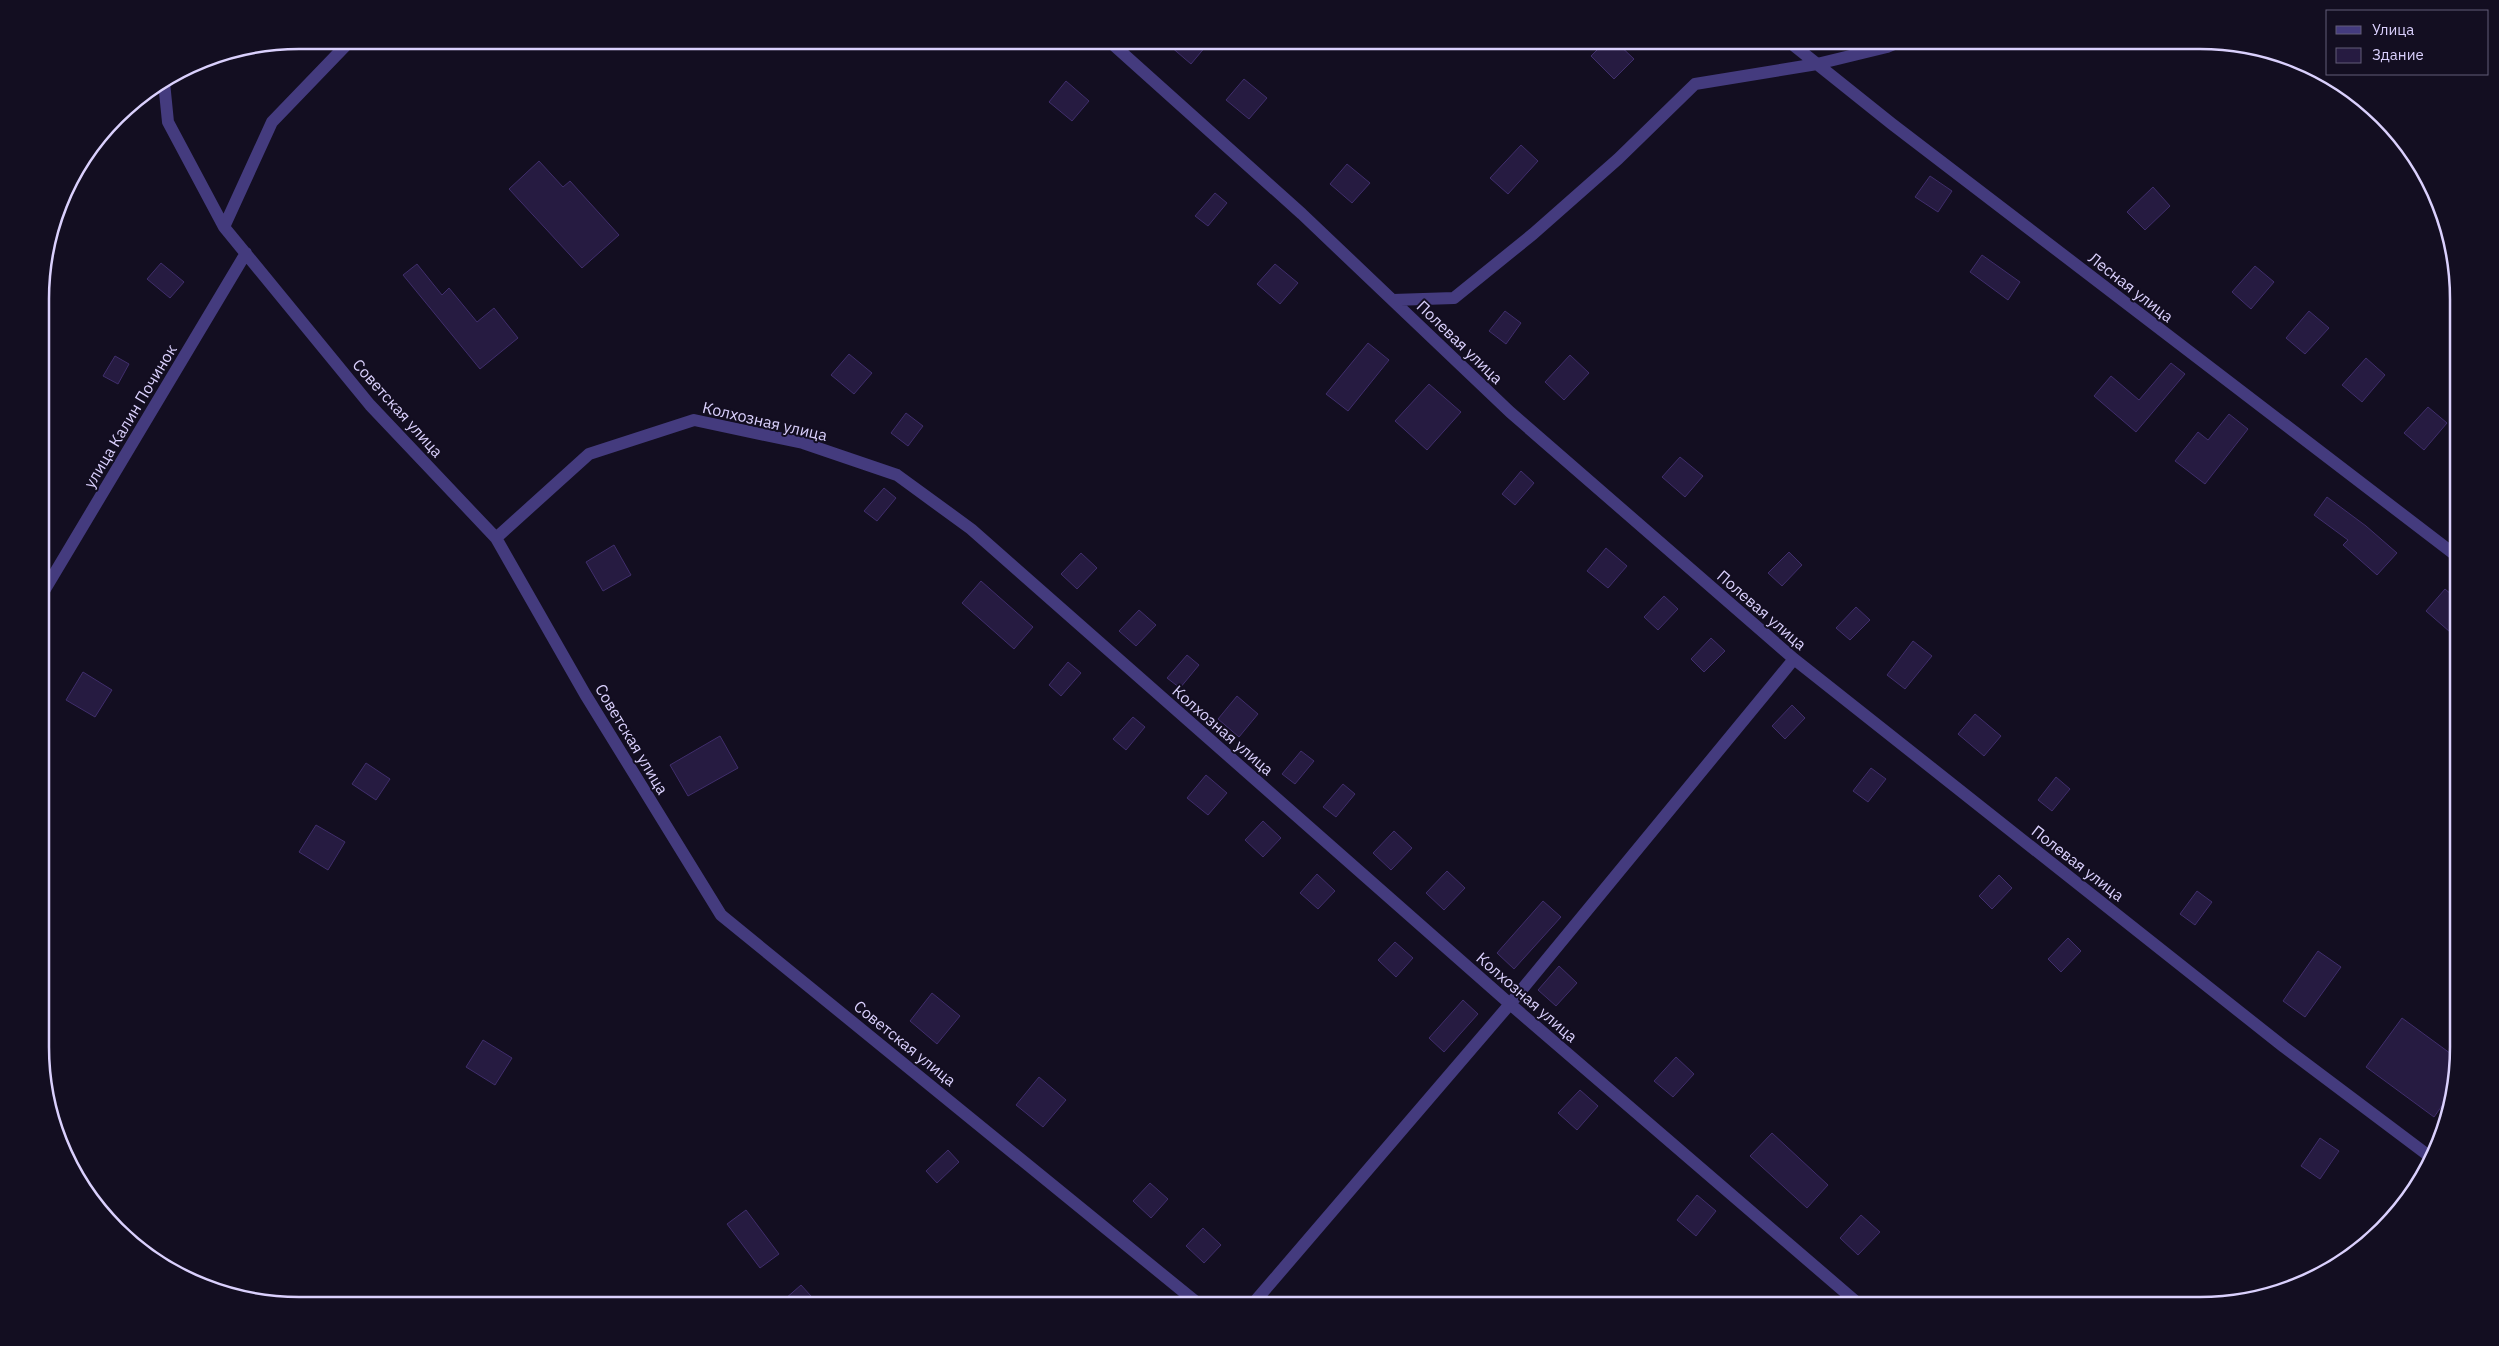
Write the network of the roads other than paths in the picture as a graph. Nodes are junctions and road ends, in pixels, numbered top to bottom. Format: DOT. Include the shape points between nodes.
graph roads {
  1 [pos="342,49"];
  2 [pos="1118,49"];
  3 [pos="1798,49"];
  4 [pos="1879,49"];
  5 [pos="1817,64"];
  6 [pos="165,88"];
  7 [pos="224,227"];
  8 [pos="246,253"];
  9 [pos="1393,300"];
  10 [pos="496,538"];
  11 [pos="2450,551"];
  12 [pos="49,583"];
  13 [pos="1794,659"];
  14 [pos="1510,1004"];
  15 [pos="2426,1154"];
  16 [pos="1188,1297"];
  17 [pos="1259,1297"];
  18 [pos="1851,1297"];
  1 -- 7 [label="street" via="272,122"];
  2 -- 9 [label="street, Полевая улица"];
  3 -- 5 [label="street, Лесная улица"];
  4 -- 5 [label="street"];
  5 -- 9 [label="street" via="1695,84 1618,159 1454,298"];
  5 -- 11 [label="street, Лесная улица"];
  6 -- 7 [label="street, Советская улица" via="168,122"];
  7 -- 8 [label="street, Советская улица"];
  8 -- 10 [label="street, Советская улица" via="370,405"];
  8 -- 12 [label="street, улица Калин Починок"];
  9 -- 13 [label="street, Полевая улица" via="1510,412"];
  10 -- 14 [label="street, Колхозная улица" via="589,454 694,420 803,443 897,475 971,528"];
  10 -- 16 [label="street, Советская улица" via="585,694 721,915"];
  13 -- 14 [label="street"];
  13 -- 15 [label="street, Полевая улица" via="2284,1047"];
  14 -- 17 [label="street"];
  14 -- 18 [label="street, Колхозная улица"];
}
